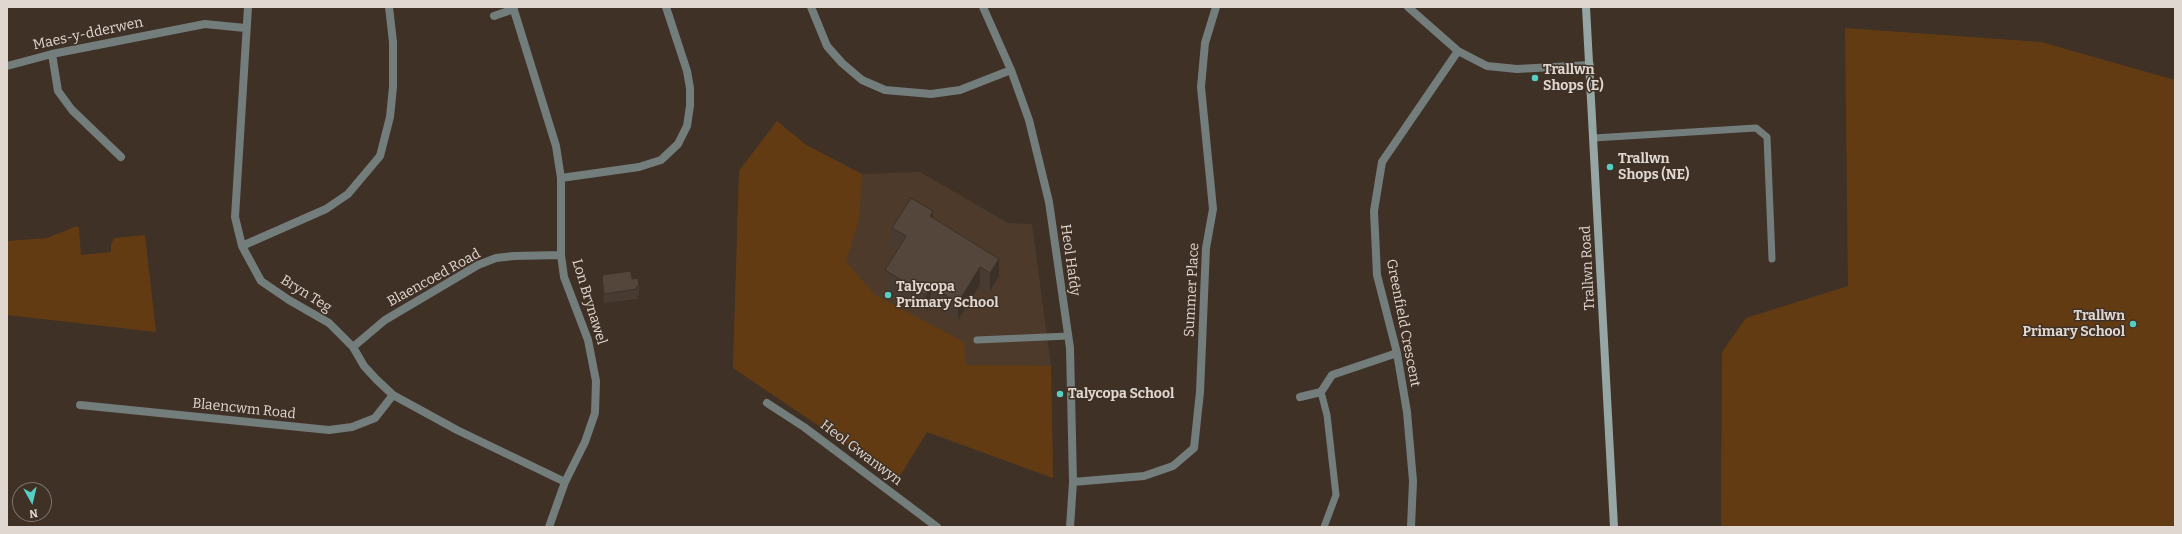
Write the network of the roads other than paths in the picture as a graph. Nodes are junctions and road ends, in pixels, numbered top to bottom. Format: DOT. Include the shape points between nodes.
graph roads {
  1 [pos="248,7"];
  2 [pos="389,7"];
  3 [pos="666,7"];
  4 [pos="811,7"];
  5 [pos="983,7"];
  6 [pos="1216,7"];
  7 [pos="1408,7"];
  8 [pos="1586,7"];
  9 [pos="514,8"];
  10 [pos="494,16"];
  11 [pos="246,28"];
  12 [pos="1458,51"];
  13 [pos="52,54"];
  14 [pos="1590,65"];
  15 [pos="7,66"];
  16 [pos="1011,70"];
  17 [pos="1594,138"];
  18 [pos="121,157"];
  19 [pos="561,178"];
  20 [pos="242,246"];
  21 [pos="561,255"];
  22 [pos="1772,259"];
  23 [pos="1068,336"];
  24 [pos="976,340"];
  25 [pos="353,347"];
  26 [pos="1397,353"];
  27 [pos="1321,392"];
  28 [pos="393,395"];
  29 [pos="1300,397"];
  30 [pos="767,403"];
  31 [pos="80,405"];
  32 [pos="565,482"];
  33 [pos="1073,482"];
  34 [pos="552,526"];
  35 [pos="937,527"];
  36 [pos="1070,527"];
  37 [pos="1324,527"];
  38 [pos="1411,527"];
  39 [pos="1614,527"];
  1 -- 11 [label="street, Bryn Teg"];
  2 -- 20 [label="street" via="393,42 393,87 390,117 380,156 348,194 326,209"];
  3 -- 19 [label="street" via="690,88 687,126 678,144 661,160 639,167"];
  4 -- 16 [label="street" via="827,46 842,63 862,80 885,90 931,94 960,90"];
  5 -- 16 [label="street, Heol Hafdy"];
  6 -- 33 [label="street, Summer Place" via="1205,43 1201,87 1213,209 1206,248 1200,392 1194,448 1173,466 1144,476"];
  7 -- 12 [label="street"];
  8 -- 14 [label="street, Trallwn Road"];
  9 -- 10 [label="street, Lon Brynawel"];
  9 -- 19 [label="street, Lon Brynawel" via="556,146"];
  11 -- 13 [label="street, Maes-y-dderwen" via="205,24"];
  11 -- 20 [label="street, Bryn Teg" via="235,217"];
  12 -- 14 [label="street" via="1487,66 1517,69"];
  12 -- 26 [label="street, Greenfield Crescent" via="1382,162 1374,210 1377,275"];
  13 -- 15 [label="street, Maes-y-dderwen"];
  13 -- 18 [label="street" via="58,91 72,110"];
  14 -- 17 [label="street, Trallwn Road"];
  16 -- 23 [label="street, Heol Hafdy" via="1029,120 1049,202"];
  17 -- 22 [label="lane" via="1756,128 1767,137"];
  17 -- 39 [label="street, Trallwn Road"];
  19 -- 21 [label="street, Lon Brynawel"];
  20 -- 25 [label="street, Bryn Teg" via="261,281 329,323"];
  21 -- 25 [label="street, Blaencoed Road" via="496,258 478,265 386,320"];
  21 -- 32 [label="street, Lon Brynawel" via="564,277 588,340 596,381 595,413 585,442"];
  23 -- 24 [label="lane"];
  23 -- 33 [label="street, Heol Hafdy"];
  25 -- 28 [label="street, Bryn Teg" via="364,366"];
  26 -- 27 [label="street" via="1332,374"];
  26 -- 38 [label="street, Greenfield Crescent" via="1407,412 1413,481"];
  27 -- 29 [label="street"];
  27 -- 37 [label="lane" via="1327,415 1336,495"];
  28 -- 31 [label="street, Blaencwm Road" via="375,418 352,427 329,430"];
  28 -- 32 [label="street, Bryn Teg" via="457,430"];
  30 -- 35 [label="street, Heol Gwanwyn" via="804,427"];
  32 -- 34 [label="street, Lon Brynawel"];
  33 -- 36 [label="street, Heol Hafdy"];
}
